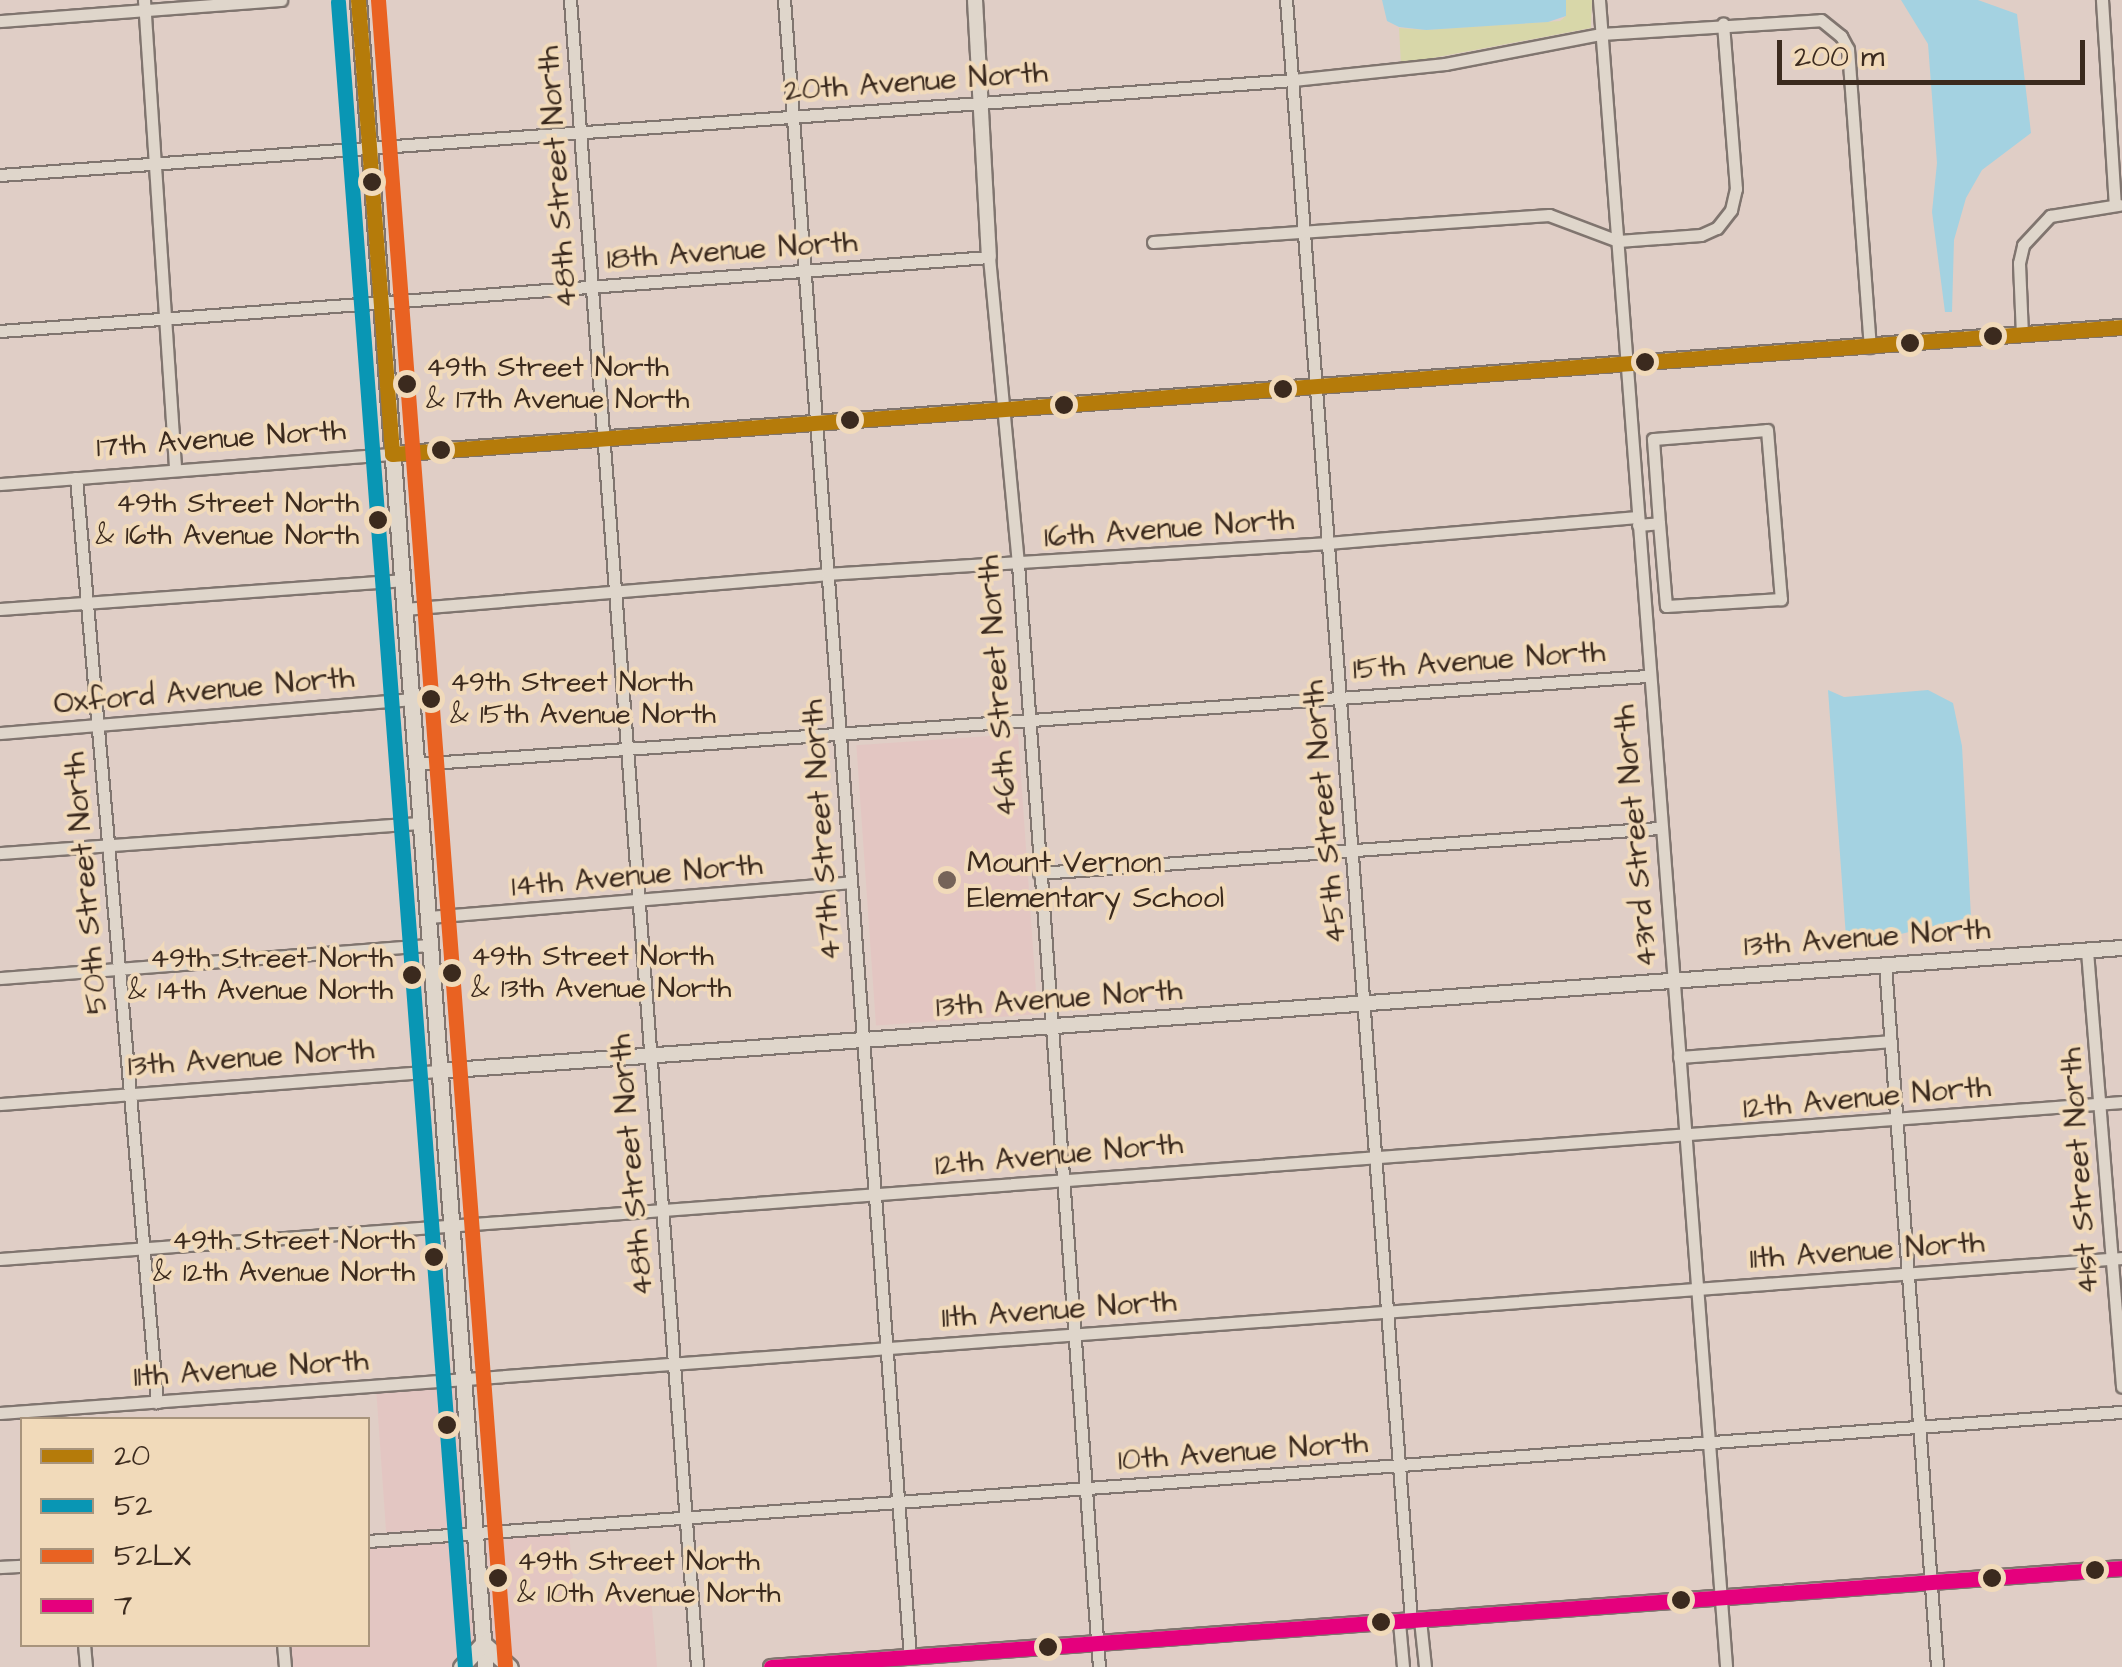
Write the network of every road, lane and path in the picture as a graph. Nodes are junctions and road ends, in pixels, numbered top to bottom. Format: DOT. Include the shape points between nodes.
graph roads {
  1 [pos="281,0"];
  2 [pos="358,0"];
  3 [pos="570,0"];
  4 [pos="784,0"];
  5 [pos="975,0"];
  6 [pos="1286,0"];
  7 [pos="1598,0"];
  8 [pos="2102,0"];
  9 [pos="144,5"];
  10 [pos="0,21"];
  11 [pos="1723,24"];
  12 [pos="1601,34"];
  13 [pos="1293,80"];
  14 [pos="981,102"];
  15 [pos="793,116"];
  16 [pos="580,132"];
  17 [pos="369,148"];
  18 [pos="155,164"];
  19 [pos="0,175"];
  20 [pos="2119,205"];
  21 [pos="1302,232"];
  22 [pos="1618,241"];
  23 [pos="1153,242"];
  24 [pos="989,257"];
  25 [pos="804,270"];
  26 [pos="591,286"];
  27 [pos="381,302"];
  28 [pos="166,318"];
  29 [pos="2122,328"];
  30 [pos="0,331"];
  31 [pos="2022,335"];
  32 [pos="1870,348"];
  33 [pos="1626,364"];
  34 [pos="1314,389"];
  35 [pos="1002,408"];
  36 [pos="816,422"];
  37 [pos="602,437"];
  38 [pos="392,454"];
  39 [pos="175,470"];
  40 [pos="76,478"];
  41 [pos="0,484"];
  42 [pos="1638,521"];
  43 [pos="1659,524"];
  44 [pos="1327,543"];
  45 [pos="1018,564"];
  46 [pos="827,574"];
  47 [pos="402,580"];
  48 [pos="614,593"];
  49 [pos="86,602"];
  50 [pos="0,608"];
  51 [pos="404,610"];
  52 [pos="1648,676"];
  53 [pos="1340,695"];
  54 [pos="411,699"];
  55 [pos="1028,719"];
  56 [pos="98,726"];
  57 [pos="839,732"];
  58 [pos="0,733"];
  59 [pos="625,746"];
  60 [pos="416,764"];
  61 [pos="420,823"];
  62 [pos="1659,828"];
  63 [pos="108,844"];
  64 [pos="1352,848"];
  65 [pos="0,853"];
  66 [pos="1039,873"];
  67 [pos="850,882"];
  68 [pos="636,902"];
  69 [pos="428,918"];
  70 [pos="430,945"];
  71 [pos="2122,948"];
  72 [pos="2087,951"];
  73 [pos="1884,964"];
  74 [pos="119,969"];
  75 [pos="0,978"];
  76 [pos="1674,979"];
  77 [pos="1366,1004"];
  78 [pos="1050,1028"];
  79 [pos="864,1040"];
  80 [pos="1890,1042"];
  81 [pos="648,1057"];
  82 [pos="1679,1057"];
  83 [pos="440,1072"];
  84 [pos="130,1094"];
  85 [pos="2122,1102"];
  86 [pos="0,1104"];
  87 [pos="2101,1104"];
  88 [pos="1896,1121"];
  89 [pos="1686,1138"];
  90 [pos="1374,1155"];
  91 [pos="1062,1179"];
  92 [pos="874,1196"];
  93 [pos="662,1210"];
  94 [pos="451,1226"];
  95 [pos="144,1248"];
  96 [pos="2117,1258"];
  97 [pos="0,1259"];
  98 [pos="1906,1272"];
  99 [pos="1699,1289"];
  100 [pos="1386,1310"];
  101 [pos="1072,1334"];
  102 [pos="886,1348"];
  103 [pos="673,1364"];
  104 [pos="463,1378"];
  105 [pos="2122,1386"];
  106 [pos="157,1402"];
  107 [pos="2122,1412"];
  108 [pos="0,1413"];
  109 [pos="1916,1428"];
  110 [pos="1712,1442"];
  111 [pos="1398,1465"];
  112 [pos="1084,1488"];
  113 [pos="898,1502"];
  114 [pos="685,1517"];
  115 [pos="474,1533"];
  116 [pos="370,1541"];
  117 [pos="2122,1568"];
  118 [pos="1931,1580"];
  119 [pos="1721,1598"];
  120 [pos="1410,1621"];
  121 [pos="1097,1642"];
  122 [pos="483,1643"];
  123 [pos="910,1656"];
  124 [pos="791,1666"];
  125 [pos="461,1667"];
  126 [pos="485,1667"];
  127 [pos="510,1667"];
  128 [pos="697,1667"];
  129 [pos="771,1667"];
  130 [pos="1099,1667"];
  131 [pos="1403,1667"];
  132 [pos="1424,1667"];
  133 [pos="1726,1667"];
  134 [pos="1937,1667"];
  1 -- 9 [label="street"];
  2 -- 17 [label="main road"];
  3 -- 16 [label="street, 48th Street North"];
  4 -- 15 [label="street, 47th Street North"];
  5 -- 14 [label="street, 46th Street North"];
  6 -- 13 [label="street, 45th Street North"];
  7 -- 12 [label="street, 43rd Street North"];
  8 -- 20 [label="street"];
  9 -- 10 [label="street"];
  9 -- 18 [label="street"];
  11 -- 12 [label="street, 20th Avenue North"];
  11 -- 22 [label="street" via="1736,190 1731,210 1718,228 1701,235"];
  11 -- 32 [label="street, 20th Avenue North" via="1806,19 1832,26 1848,48"];
  12 -- 13 [label="street, 20th Avenue North" via="1445,64"];
  12 -- 22 [label="street, 43rd Street North"];
  13 -- 14 [label="street, 20th Avenue North"];
  13 -- 21 [label="street, 45th Street North"];
  14 -- 15 [label="street, 20th Avenue North"];
  14 -- 24 [label="street, 46th Street North"];
  15 -- 16 [label="street, 20th Avenue North"];
  15 -- 25 [label="street, 47th Street North"];
  16 -- 17 [label="street, 20th Avenue North"];
  16 -- 26 [label="street, 48th Street North"];
  17 -- 18 [label="street, 20th Avenue North"];
  17 -- 27 [label="main road"];
  18 -- 19 [label="street, 20th Avenue North"];
  18 -- 28 [label="street"];
  20 -- 31 [label="street" via="2050,216 2022,245"];
  21 -- 22 [label="street" via="1549,214"];
  21 -- 23 [label="street"];
  21 -- 34 [label="street, 45th Street North"];
  22 -- 33 [label="street, 43rd Street North"];
  24 -- 25 [label="street, 18th Avenue North"];
  24 -- 35 [label="street, 46th Street North"];
  25 -- 26 [label="street, 18th Avenue North"];
  25 -- 36 [label="street, 47th Street North"];
  26 -- 27 [label="street, 18th Avenue North"];
  26 -- 37 [label="street, 48th Street North"];
  27 -- 28 [label="street, 18th Avenue North"];
  27 -- 38 [label="main road"];
  28 -- 30 [label="street, 18th Avenue North"];
  28 -- 39 [label="street"];
  29 -- 31 [label="street, 17th Avenue North"];
  31 -- 32 [label="street, 17th Avenue North"];
  32 -- 33 [label="street, 17th Avenue North"];
  33 -- 34 [label="street, 17th Avenue North"];
  33 -- 42 [label="street, 43rd Street North"];
  34 -- 35 [label="street, 17th Avenue North"];
  34 -- 44 [label="street, 45th Street North"];
  35 -- 36 [label="street, 17th Avenue North"];
  35 -- 45 [label="street, 46th Street North"];
  36 -- 37 [label="street, 17th Avenue North"];
  36 -- 46 [label="street, 47th Street North"];
  37 -- 38 [label="street, 17th Avenue North"];
  37 -- 48 [label="street, 48th Street North"];
  38 -- 39 [label="street, 17th Avenue North"];
  38 -- 47 [label="main road"];
  39 -- 40 [label="street, 17th Avenue North"];
  40 -- 41 [label="street, 17th Avenue North"];
  40 -- 49 [label="street, 50th Street North"];
  42 -- 43 [label="street, 16th Avenue North"];
  42 -- 44 [label="street, 16th Avenue North"];
  42 -- 52 [label="street, 43rd Street North"];
  43 -- 43 [label="street" via="1653,438 1767,430 1780,599 1666,606"];
  44 -- 45 [label="street, 16th Avenue North"];
  44 -- 53 [label="street, 45th Street North"];
  45 -- 46 [label="street, 16th Avenue North"];
  45 -- 55 [label="street, 46th Street North"];
  46 -- 48 [label="street, 16th Avenue North"];
  46 -- 57 [label="street, 47th Street North"];
  47 -- 49 [label="street"];
  47 -- 51 [label="main road"];
  48 -- 51 [label="street, 16th Avenue North"];
  48 -- 59 [label="street, 48th Street North"];
  49 -- 50 [label="street"];
  49 -- 56 [label="street, 50th Street North"];
  51 -- 54 [label="main road"];
  52 -- 53 [label="street, 15th Avenue North"];
  52 -- 62 [label="street, 43rd Street North"];
  53 -- 55 [label="street, 15th Avenue North"];
  53 -- 64 [label="street, 45th Street North"];
  54 -- 56 [label="street, Oxford Avenue North"];
  54 -- 60 [label="main road"];
  55 -- 57 [label="street, 15th Avenue North"];
  55 -- 66 [label="street, 46th Street North"];
  56 -- 58 [label="street, Oxford Avenue North"];
  56 -- 63 [label="street, 50th Street North"];
  57 -- 59 [label="street, 15th Avenue North"];
  57 -- 67 [label="street, 47th Street North"];
  59 -- 60 [label="street, 15th Avenue North"];
  59 -- 68 [label="street, 48th Street North"];
  60 -- 61 [label="main road"];
  61 -- 63 [label="street"];
  61 -- 69 [label="main road"];
  62 -- 64 [label="street"];
  62 -- 76 [label="street, 43rd Street North"];
  63 -- 65 [label="street"];
  63 -- 74 [label="street, 50th Street North"];
  64 -- 66 [label="street"];
  64 -- 77 [label="street, 45th Street North"];
  66 -- 78 [label="street, 46th Street North"];
  67 -- 68 [label="street, 14th Avenue North"];
  67 -- 79 [label="street, 47th Street North"];
  68 -- 69 [label="street, 14th Avenue North"];
  68 -- 81 [label="street, 48th Street North"];
  69 -- 70 [label="main road"];
  70 -- 74 [label="street"];
  70 -- 83 [label="main road"];
  71 -- 72 [label="street, 13th Avenue North"];
  72 -- 73 [label="street, 13th Avenue North"];
  72 -- 87 [label="street, 41st Street North"];
  73 -- 76 [label="street, 13th Avenue North"];
  73 -- 80 [label="street"];
  74 -- 75 [label="street"];
  74 -- 84 [label="street, 50th Street North"];
  76 -- 77 [label="street, 13th Avenue North"];
  76 -- 82 [label="street, 43rd Street North"];
  77 -- 78 [label="street, 13th Avenue North"];
  77 -- 90 [label="street, 45th Street North"];
  78 -- 79 [label="street, 13th Avenue North"];
  78 -- 91 [label="street, 46th Street North"];
  79 -- 81 [label="street, 13th Avenue North"];
  79 -- 92 [label="street, 47th Street North"];
  80 -- 82 [label="street"];
  80 -- 88 [label="street"];
  81 -- 83 [label="street, 13th Avenue North"];
  81 -- 93 [label="street, 48th Street North"];
  82 -- 89 [label="street, 43rd Street North"];
  83 -- 84 [label="street, 13th Avenue North"];
  83 -- 94 [label="main road"];
  84 -- 86 [label="street, 13th Avenue North"];
  84 -- 95 [label="street, 50th Street North"];
  85 -- 87 [label="street, 12th Avenue North"];
  87 -- 88 [label="street, 12th Avenue North"];
  87 -- 96 [label="street, 41st Street North"];
  88 -- 89 [label="street, 12th Avenue North"];
  88 -- 98 [label="street"];
  89 -- 90 [label="street, 12th Avenue North"];
  89 -- 99 [label="street, 43rd Street North"];
  90 -- 91 [label="street, 12th Avenue North"];
  90 -- 100 [label="street, 45th Street North"];
  91 -- 92 [label="street, 12th Avenue North"];
  91 -- 101 [label="street, 46th Street North"];
  92 -- 93 [label="street, 12th Avenue North"];
  92 -- 102 [label="street, 47th Street North"];
  93 -- 94 [label="street, 12th Avenue North"];
  93 -- 103 [label="street, 48th Street North"];
  94 -- 95 [label="street, 12th Avenue North"];
  94 -- 104 [label="main road"];
  95 -- 97 [label="street, 12th Avenue North"];
  95 -- 106 [label="street, 50th Street North"];
  96 -- 98 [label="street, 11th Avenue North"];
  96 -- 105 [label="street, 41st Street North"];
  98 -- 99 [label="street, 11th Avenue North"];
  98 -- 109 [label="street"];
  99 -- 100 [label="street, 11th Avenue North"];
  99 -- 110 [label="street, 43rd Street North"];
  100 -- 101 [label="street, 11th Avenue North"];
  100 -- 111 [label="street, 45th Street North"];
  101 -- 102 [label="street, 11th Avenue North"];
  101 -- 112 [label="street, 46th Street North"];
  102 -- 103 [label="street, 11th Avenue North"];
  102 -- 113 [label="street, 47th Street North"];
  103 -- 104 [label="street, 11th Avenue North"];
  103 -- 114 [label="street, 48th Street North"];
  104 -- 106 [label="street, 11th Avenue North"];
  104 -- 115 [label="main road"];
  106 -- 108 [label="street, 11th Avenue North"];
  107 -- 109 [label="street, 10th Avenue North"];
  109 -- 110 [label="street, 10th Avenue North"];
  109 -- 118 [label="street"];
  110 -- 111 [label="street, 10th Avenue North"];
  110 -- 119 [label="street, 43rd Street North"];
  111 -- 112 [label="street, 10th Avenue North"];
  111 -- 120 [label="street, 45th Street North"];
  112 -- 113 [label="street, 10th Avenue North"];
  112 -- 121 [label="street, 46th Street North"];
  113 -- 114 [label="street, 10th Avenue North"];
  113 -- 123 [label="street, 47th Street North"];
  114 -- 115 [label="street, 10th Avenue North"];
  114 -- 128 [label="street, 48th Street North"];
  115 -- 116 [label="street, 10th Avenue North"];
  115 -- 122 [label="main road"];
  117 -- 118 [label="street"];
  118 -- 119 [label="street"];
  118 -- 134 [label="street"];
  119 -- 120 [label="street"];
  119 -- 133 [label="street, 43rd Street North"];
  120 -- 121 [label="street"];
  120 -- 131 [label="street, 45th Street North"];
  120 -- 132 [label="street, 45th Street North"];
  121 -- 123 [label="street"];
  121 -- 130 [label="street, 46th Street North"];
  122 -- 125 [label="main road"];
  122 -- 126 [label="main road"];
  122 -- 127 [label="main road"];
  123 -- 124 [label="street"];
  124 -- 129 [label="street"];
}
